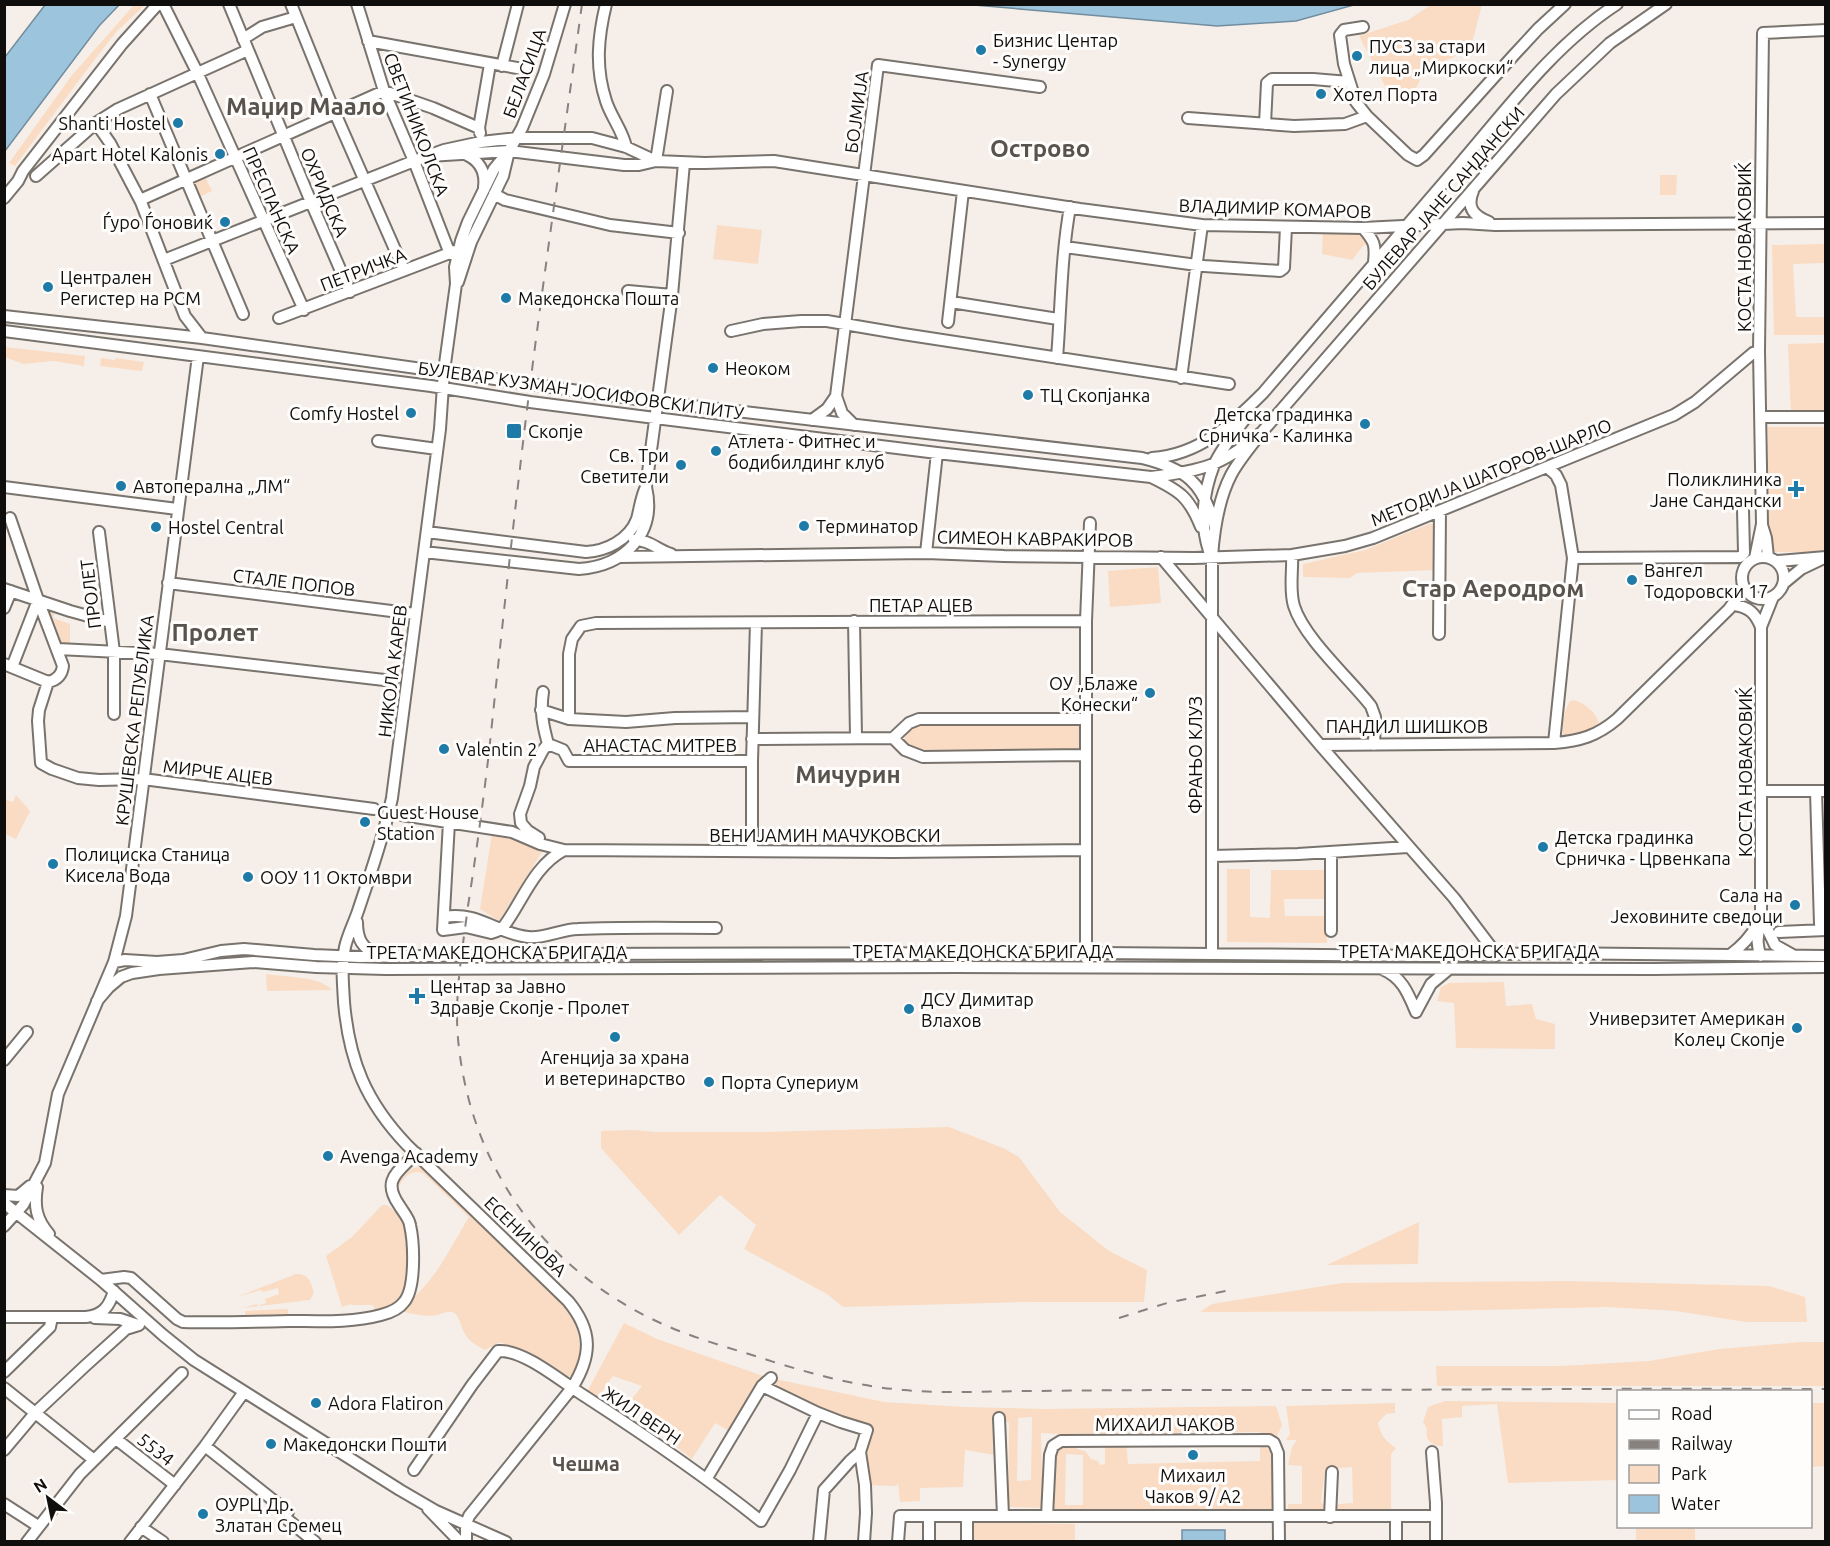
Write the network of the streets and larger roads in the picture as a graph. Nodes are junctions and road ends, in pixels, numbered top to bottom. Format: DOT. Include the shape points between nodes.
graph roads {
  1 [pos="229,4"];
  2 [pos="291,4"];
  3 [pos="357,4"];
  4 [pos="518,4"];
  5 [pos="566,4"];
  6 [pos="606,4"];
  7 [pos="1565,4"];
  8 [pos="1617,4"];
  9 [pos="1666,4"];
  10 [pos="163,5"];
  11 [pos="296,17"];
  12 [pos="1363,27"];
  13 [pos="1826,30"];
  14 [pos="243,39"];
  15 [pos="368,41"];
  16 [pos="248,50"];
  17 [pos="490,64"];
  18 [pos="502,66"];
  19 [pos="528,70"];
  20 [pos="197,72"];
  21 [pos="1349,82"];
  22 [pos="1040,87"];
  23 [pos="384,91"];
  24 [pos="667,91"];
  25 [pos="150,94"];
  26 [pos="335,112"];
  27 [pos="1367,116"];
  28 [pos="1188,118"];
  29 [pos="96,123"];
  30 [pos="1264,124"];
  31 [pos="479,128"];
  32 [pos="283,136"];
  33 [pos="517,138"];
  34 [pos="481,142"];
  35 [pos="626,147"];
  36 [pos="509,152"];
  37 [pos="465,154"];
  38 [pos="429,156"];
  39 [pos="236,157"];
  40 [pos="414,160"];
  41 [pos="656,161"];
  42 [pos="684,163"];
  43 [pos="865,174"];
  44 [pos="36,176"];
  45 [pos="186,179"];
  46 [pos="364,180"];
  47 [pos="1474,187"];
  48 [pos="963,191"];
  49 [pos="489,192"];
  50 [pos="4,198"];
  51 [pos="140,200"];
  52 [pos="311,202"];
  53 [pos="1070,207"];
  54 [pos="264,221"];
  55 [pos="1760,223"];
  56 [pos="1826,223"];
  57 [pos="1441,224"];
  58 [pos="1202,225"];
  59 [pos="1495,225"];
  60 [pos="1405,226"];
  61 [pos="1286,227"];
  62 [pos="1363,228"];
  63 [pos="679,233"];
  64 [pos="211,242"];
  65 [pos="1065,247"];
  66 [pos="454,252"];
  67 [pos="164,260"];
  68 [pos="1374,262"];
  69 [pos="1197,265"];
  70 [pos="404,270"];
  71 [pos="456,284"];
  72 [pos="628,291"];
  73 [pos="351,292"];
  74 [pos="672,295"];
  75 [pos="951,302"];
  76 [pos="304,310"];
  77 [pos="243,314"];
  78 [pos="4,316"];
  79 [pos="185,316"];
  80 [pos="279,318"];
  81 [pos="1058,319"];
  82 [pos="948,322"];
  83 [pos="844,324"];
  84 [pos="6,331"];
  85 [pos="731,331"];
  86 [pos="171,335"];
  87 [pos="202,338"];
  88 [pos="1760,351"];
  89 [pos="198,356"];
  90 [pos="1057,358"];
  91 [pos="1736,369"];
  92 [pos="444,371"];
  93 [pos="1181,378"];
  94 [pos="1760,381"];
  95 [pos="1229,384"];
  96 [pos="444,388"];
  97 [pos="1263,393"];
  98 [pos="836,396"];
  99 [pos="658,402"];
  100 [pos="1761,417"];
  101 [pos="1826,417"];
  102 [pos="656,418"];
  103 [pos="812,420"];
  104 [pos="854,425"];
  105 [pos="1262,432"];
  106 [pos="378,441"];
  107 [pos="437,449"];
  108 [pos="1187,450"];
  109 [pos="937,453"];
  110 [pos="1142,458"];
  111 [pos="1215,465"];
  112 [pos="1548,467"];
  113 [pos="1184,473"];
  114 [pos="1151,477"];
  115 [pos="4,487"];
  116 [pos="1205,497"];
  117 [pos="177,509"];
  118 [pos="1743,510"];
  119 [pos="1440,511"];
  120 [pos="10,518"];
  121 [pos="641,523"];
  122 [pos="1090,523"];
  123 [pos="1762,524"];
  124 [pos="1215,527"];
  125 [pos="99,532"];
  126 [pos="430,532"];
  127 [pos="1204,533"];
  128 [pos="637,540"];
  129 [pos="617,542"];
  130 [pos="652,551"];
  131 [pos="427,553"];
  132 [pos="926,553"];
  133 [pos="1292,555"];
  134 [pos="1087,556"];
  135 [pos="619,557"];
  136 [pos="1161,557"];
  137 [pos="1212,557"];
  138 [pos="1826,557"];
  139 [pos="1573,558"];
  140 [pos="1755,558"];
  141 [pos="1772,559"];
  142 [pos="168,583"];
  143 [pos="1784,583"];
  144 [pos="8,590"];
  145 [pos="1749,593"];
  146 [pos="1773,597"];
  147 [pos="38,600"];
  148 [pos="1731,607"];
  149 [pos="4,608"];
  150 [pos="415,614"];
  151 [pos="1212,617"];
  152 [pos="854,621"];
  153 [pos="1086,621"];
  154 [pos="110,622"];
  155 [pos="1763,622"];
  156 [pos="756,623"];
  157 [pos="1439,634"];
  158 [pos="58,649"];
  159 [pos="114,652"];
  160 [pos="159,654"];
  161 [pos="8,665"];
  162 [pos="393,681"];
  163 [pos="48,682"];
  164 [pos="543,692"];
  165 [pos="541,710"];
  166 [pos="114,714"];
  167 [pos="753,717"];
  168 [pos="569,719"];
  169 [pos="1086,719"];
  170 [pos="856,737"];
  171 [pos="893,738"];
  172 [pos="753,740"];
  173 [pos="1554,742"];
  174 [pos="548,744"];
  175 [pos="1320,745"];
  176 [pos="1374,745"];
  177 [pos="1086,755"];
  178 [pos="752,761"];
  179 [pos="143,779"];
  180 [pos="1762,791"];
  181 [pos="1821,791"];
  182 [pos="374,809"];
  183 [pos="402,815"];
  184 [pos="449,822"];
  185 [pos="547,846"];
  186 [pos="1408,848"];
  187 [pos="564,850"];
  188 [pos="1086,850"];
  189 [pos="752,851"];
  190 [pos="1331,853"];
  191 [pos="1212,856"];
  192 [pos="358,912"];
  193 [pos="1761,915"];
  194 [pos="444,917"];
  195 [pos="1823,927"];
  196 [pos="716,928"];
  197 [pos="501,930"];
  198 [pos="1331,931"];
  199 [pos="1779,932"];
  200 [pos="535,936"];
  201 [pos="119,945"];
  202 [pos="1494,951"];
  203 [pos="1086,953"];
  204 [pos="1212,953"];
  205 [pos="537,955"];
  206 [pos="343,956"];
  207 [pos="1730,956"];
  208 [pos="1761,956"];
  209 [pos="1795,956"];
  210 [pos="1826,956"];
  211 [pos="382,957"];
  212 [pos="114,962"];
  213 [pos="141,966"];
  214 [pos="1087,967"];
  215 [pos="1375,967"];
  216 [pos="1826,967"];
  217 [pos="343,968"];
  218 [pos="1762,968"];
  219 [pos="1449,969"];
  220 [pos="97,1001"];
  221 [pos="27,1032"];
  222 [pos="4,1060"];
  223 [pos="416,1153"];
  224 [pos="40,1174"];
  225 [pos="4,1195"];
  226 [pos="4,1203"];
  227 [pos="18,1213"];
  228 [pos="4,1226"];
  229 [pos="61,1247"];
  230 [pos="101,1280"];
  231 [pos="114,1291"];
  232 [pos="4,1317"];
  233 [pos="52,1317"];
  234 [pos="86,1317"];
  235 [pos="102,1318"];
  236 [pos="139,1325"];
  237 [pos="163,1335"];
  238 [pos="113,1341"];
  239 [pos="4,1372"];
  240 [pos="182,1373"];
  241 [pos="4,1388"];
  242 [pos="572,1388"];
  243 [pos="244,1392"];
  244 [pos="36,1412"];
  245 [pos="818,1413"];
  246 [pos="999,1418"];
  247 [pos="116,1439"];
  248 [pos="205,1446"];
  249 [pos="4,1450"];
  250 [pos="860,1452"];
  251 [pos="1432,1452"];
  252 [pos="94,1460"];
  253 [pos="414,1470"];
  254 [pos="1332,1472"];
  255 [pos="707,1478"];
  256 [pos="175,1485"];
  257 [pos="422,1503"];
  258 [pos="4,1504"];
  259 [pos="1003,1516"];
  260 [pos="1047,1516"];
  261 [pos="1330,1516"];
  262 [pos="1396,1516"];
  263 [pos="1436,1516"];
  264 [pos="929,1517"];
  265 [pos="967,1517"];
  266 [pos="1279,1517"];
  267 [pos="466,1524"];
  268 [pos="38,1526"];
  269 [pos="141,1527"];
  270 [pos="485,1538"];
  271 [pos="27,1542"];
  272 [pos="130,1542"];
  273 [pos="163,1542"];
  274 [pos="315,1542"];
  275 [pos="460,1542"];
  276 [pos="466,1542"];
  277 [pos="506,1542"];
  278 [pos="819,1542"];
  279 [pos="864,1542"];
  280 [pos="897,1542"];
  281 [pos="929,1542"];
  282 [pos="967,1542"];
  283 [pos="1279,1542"];
  284 [pos="1396,1542"];
  285 [pos="1436,1542"];
  1 -- 14 [label="street, ОХРИДСКА"];
  2 -- 11 [label="street"];
  3 -- 15 [label="street, СВЕТИНИКОЛСКА"];
  4 -- 18 [label="street"];
  5 -- 33 [label="street, БЕЛАСИЦА" via="544,74"];
  6 -- 35 [label="street" via="600,28 599,74"];
  7 -- 27 [label="street" via="1420,160 1414,160"];
  8 -- 60 [label="street, БУЛЕВАР ЈАНЕ САНДАНСКИ" via="1554,57"];
  9 -- 47 [label="street, БУЛЕВАР ЈАНЕ САНДАНСКИ" via="1592,59"];
  10 -- 20 [label="street, ПРЕСПАНСКА"];
  10 -- 50 [label="street" via="148,14 122,44"];
  11 -- 14 [label="street" via="262,27"];
  11 -- 26 [label="street"];
  12 -- 21 [label="street" via="1344,30 1340,35"];
  13 -- 55 [label="street, КОСТА НОВАКОВИЌ" via="1763,33"];
  14 -- 16 [label="street, ОХРИДСКА"];
  15 -- 17 [label="street"];
  15 -- 23 [label="street, СВЕТИНИКОЛСКА"];
  16 -- 20 [label="street"];
  16 -- 32 [label="street, ОХРИДСКА"];
  17 -- 18 [label="street"];
  17 -- 31 [label="street"];
  18 -- 19 [label="street"];
  20 -- 25 [label="street"];
  20 -- 39 [label="street, ПРЕСПАНСКА"];
  21 -- 27 [label="street" via="1356,102"];
  21 -- 30 [label="street" via="1272,79 1267,83"];
  22 -- 43 [label="street, БОЈМИЈА" via="878,65"];
  23 -- 26 [label="street"];
  23 -- 31 [label="street"];
  23 -- 40 [label="street, СВЕТИНИКОЛСКА"];
  24 -- 41 [label="street"];
  25 -- 29 [label="street"];
  25 -- 45 [label="street"];
  26 -- 32 [label="street"];
  26 -- 46 [label="street"];
  27 -- 30 [label="street" via="1345,124"];
  28 -- 30 [label="street"];
  29 -- 44 [label="street"];
  29 -- 51 [label="street"];
  31 -- 34 [label="street"];
  32 -- 39 [label="street"];
  32 -- 52 [label="street, ОХРИДСКА"];
  33 -- 34 [label="street"];
  33 -- 35 [label="street, ВЛАДИМИР КОМАРОВ" via="592,138"];
  33 -- 36 [label="street, БЕЛАСИЦА"];
  34 -- 38 [label="street"];
  35 -- 41 [label="street, ВЛАДИМИР КОМАРОВ"];
  36 -- 37 [label="street"];
  36 -- 41 [label="street, ВЛАДИМИР КОМАРОВ" via="624,165"];
  36 -- 49 [label="street, БЕЛАСИЦА" via="497,165"];
  37 -- 38 [label="street"];
  37 -- 49 [label="street" via="482,170"];
  38 -- 40 [label="street"];
  39 -- 45 [label="street"];
  39 -- 54 [label="street, ПРЕСПАНСКА"];
  40 -- 46 [label="street"];
  40 -- 66 [label="street, СВЕТИНИКОЛСКА"];
  41 -- 42 [label="street, ВЛАДИМИР КОМАРОВ"];
  42 -- 43 [label="street, ВЛАДИМИР КОМАРОВ" via="774,161"];
  42 -- 63 [label="street"];
  43 -- 48 [label="street, ВЛАДИМИР КОМАРОВ"];
  43 -- 83 [label="street, БОЈМИЈА"];
  45 -- 51 [label="street"];
  45 -- 64 [label="street"];
  46 -- 52 [label="street"];
  46 -- 70 [label="street"];
  47 -- 57 [label="street, БУЛЕВАР ЈАНЕ САНДАНСКИ"];
  47 -- 59 [label="street" via="1470,197 1474,213"];
  48 -- 53 [label="street, ВЛАДИМИР КОМАРОВ"];
  48 -- 75 [label="street"];
  49 -- 63 [label="street" via="505,200 610,225"];
  49 -- 66 [label="street, БЕЛАСИЦА"];
  49 -- 71 [label="street, БЕЛАСИЦА"];
  51 -- 67 [label="street"];
  52 -- 54 [label="street"];
  52 -- 73 [label="street, ОХРИДСКА"];
  53 -- 58 [label="street, ВЛАДИМИР КОМАРОВ"];
  53 -- 65 [label="street"];
  54 -- 64 [label="street"];
  54 -- 76 [label="street, ПРЕСПАНСКА"];
  55 -- 56 [label="street, ВЛАДИМИР КОМАРОВ"];
  55 -- 59 [label="street, ВЛАДИМИР КОМАРОВ"];
  55 -- 88 [label="street, КОСТА НОВАКОВИЌ"];
  57 -- 59 [label="street, ВЛАДИМИР КОМАРОВ"];
  57 -- 60 [label="street, ВЛАДИМИР КОМАРОВ"];
  57 -- 105 [label="street, БУЛЕВАР ЈАНЕ САНДАНСКИ"];
  58 -- 61 [label="street, ВЛАДИМИР КОМАРОВ"];
  58 -- 69 [label="street"];
  60 -- 62 [label="street, ВЛАДИМИР КОМАРОВ"];
  60 -- 68 [label="street, БУЛЕВАР ЈАНЕ САНДАНСКИ"];
  61 -- 62 [label="street, ВЛАДИМИР КОМАРОВ"];
  61 -- 69 [label="street" via="1282,270"];
  62 -- 68 [label="street" via="1376,248"];
  63 -- 74 [label="street"];
  64 -- 67 [label="street"];
  64 -- 77 [label="street"];
  65 -- 69 [label="street"];
  65 -- 81 [label="street"];
  66 -- 70 [label="street, ПЕТРИЧКА"];
  66 -- 71 [label="street, БЕЛАСИЦА"];
  67 -- 79 [label="street"];
  68 -- 97 [label="street, БУЛЕВАР ЈАНЕ САНДАНСКИ"];
  69 -- 93 [label="street"];
  70 -- 73 [label="street, ПЕТРИЧКА"];
  71 -- 92 [label="street, БЕЛАСИЦА"];
  72 -- 74 [label="street"];
  73 -- 76 [label="street, ПЕТРИЧКА"];
  74 -- 99 [label="street"];
  75 -- 81 [label="street"];
  75 -- 82 [label="street"];
  76 -- 80 [label="street, ПЕТРИЧКА"];
  78 -- 86 [label="street, БУЛЕВАР КУЗМАН ЈОСИФОВСКИ ПИТУ"];
  79 -- 86 [label="street" via="181,327"];
  79 -- 87 [label="street"];
  81 -- 90 [label="street"];
  83 -- 85 [label="street" via="801,321"];
  83 -- 90 [label="street"];
  83 -- 98 [label="street, БОЈМИЈА"];
  84 -- 89 [label="street, БУЛЕВАР КУЗМАН ЈОСИФОВСКИ ПИТУ"];
  86 -- 87 [label="street, БУЛЕВАР КУЗМАН ЈОСИФОВСКИ ПИТУ"];
  87 -- 92 [label="street, БУЛЕВАР КУЗМАН ЈОСИФОВСКИ ПИТУ"];
  88 -- 91 [label="street, МЕТОДИЈА ШАТОРОВ-ШАРЛО"];
  88 -- 94 [label="street, КОСТА НОВАКОВИЌ"];
  89 -- 96 [label="street, БУЛЕВАР КУЗМАН ЈОСИФОВСКИ ПИТУ"];
  89 -- 117 [label="street, КРУШЕВСКА РЕПУБЛИКА"];
  90 -- 93 [label="street"];
  91 -- 94 [label="street" via="1749,370"];
  91 -- 112 [label="street, МЕТОДИЈА ШАТОРОВ-ШАРЛО" via="1674,416"];
  92 -- 96 [label="street, НИКОЛА КАРЕВ"];
  92 -- 99 [label="street, БУЛЕВАР КУЗМАН ЈОСИФОВСКИ ПИТУ"];
  93 -- 95 [label="street"];
  94 -- 100 [label="street, КОСТА НОВАКОВИЌ"];
  96 -- 102 [label="street, БУЛЕВАР КУЗМАН ЈОСИФОВСКИ ПИТУ"];
  96 -- 107 [label="street, НИКОЛА КАРЕВ"];
  97 -- 108 [label="street, БУЛЕВАР ЈАНЕ САНДАНСКИ" via="1224,429"];
  97 -- 111 [label="street, БУЛЕВАР ЈАНЕ САНДАНСКИ"];
  98 -- 103 [label="street"];
  98 -- 104 [label="street" via="842,413"];
  99 -- 102 [label="street"];
  99 -- 103 [label="street, БУЛЕВАР КУЗМАН ЈОСИФОВСКИ ПИТУ"];
  100 -- 101 [label="street"];
  100 -- 123 [label="street, КОСТА НОВАКОВИЌ"];
  102 -- 109 [label="street, БУЛЕВАР КУЗМАН ЈОСИФОВСКИ ПИТУ"];
  102 -- 121 [label="street" via="646,487 641,497"];
  103 -- 104 [label="street, БУЛЕВАР КУЗМАН ЈОСИФОВСКИ ПИТУ"];
  104 -- 110 [label="street, БУЛЕВАР КУЗМАН ЈОСИФОВСКИ ПИТУ"];
  105 -- 111 [label="street"];
  105 -- 124 [label="street, ФРАЊО КЛУЗ" via="1231,476"];
  106 -- 107 [label="street"];
  107 -- 126 [label="street, НИКОЛА КАРЕВ"];
  108 -- 110 [label="street, БУЛЕВАР КУЗМАН ЈОСИФОВСКИ ПИТУ"];
  109 -- 114 [label="street, БУЛЕВАР КУЗМАН ЈОСИФОВСКИ ПИТУ"];
  109 -- 132 [label="street"];
  110 -- 113 [label="street, БУЛЕВАР КУЗМАН ЈОСИФОВСКИ ПИТУ"];
  111 -- 113 [label="street"];
  111 -- 116 [label="street, ФРАЊО КЛУЗ"];
  112 -- 119 [label="street, МЕТОДИЈА ШАТОРОВ-ШАРЛО"];
  112 -- 139 [label="street" via="1561,485"];
  113 -- 114 [label="street"];
  113 -- 116 [label="street, ФРАЊО КЛУЗ"];
  114 -- 127 [label="street" via="1181,493"];
  115 -- 117 [label="street"];
  116 -- 124 [label="street, ФРАЊО КЛУЗ"];
  116 -- 127 [label="street, ФРАЊО КЛУЗ"];
  117 -- 142 [label="street, КРУШЕВСКА РЕПУБЛИКА"];
  118 -- 139 [label="street" via="1744,553 1740,557"];
  119 -- 133 [label="street, МЕТОДИЈА ШАТОРОВ-ШАРЛО" via="1373,538"];
  119 -- 157 [label="street"];
  120 -- 147 [label="street"];
  121 -- 128 [label="street"];
  121 -- 129 [label="street"];
  121 -- 130 [label="street"];
  122 -- 134 [label="street"];
  123 -- 140 [label="street, КОСТА НОВАКОВИЌ"];
  123 -- 141 [label="street, КОСТА НОВАКОВИЌ"];
  124 -- 137 [label="street, ФРАЊО КЛУЗ"];
  125 -- 154 [label="street, ПРОЛЕТ"];
  126 -- 129 [label="street" via="586,552"];
  126 -- 131 [label="street, НИКОЛА КАРЕВ"];
  127 -- 137 [label="street, ФРАЊО КЛУЗ"];
  128 -- 129 [label="street"];
  128 -- 130 [label="street" via="642,549"];
  128 -- 135 [label="street"];
  130 -- 132 [label="street, СИМЕОН КАВРАКИРОВ" via="677,556"];
  130 -- 135 [label="street, СИМЕОН КАВРАКИРОВ"];
  131 -- 135 [label="street" via="579,569"];
  131 -- 150 [label="street, НИКОЛА КАРЕВ"];
  132 -- 134 [label="street, СИМЕОН КАВРАКИРОВ"];
  133 -- 137 [label="street, МЕТОДИЈА ШАТОРОВ-ШАРЛО"];
  133 -- 176 [label="street" via="1292,594 1299,618 1371,706 1375,717"];
  134 -- 136 [label="street, СИМЕОН КАВРАКИРОВ"];
  134 -- 153 [label="street"];
  136 -- 137 [label="street, СИМЕОН КАВРАКИРОВ"];
  136 -- 151 [label="street, ПАНДИЛ ШИШКОВ"];
  137 -- 151 [label="street, ФРАЊО КЛУЗ"];
  138 -- 141 [label="street"];
  138 -- 143 [label="street" via="1801,568"];
  139 -- 173 [label="street"];
  140 -- 141 [label="street"];
  140 -- 145 [label="street" via="1743,571 1742,579"];
  141 -- 143 [label="street" via="1783,569"];
  142 -- 150 [label="street, СТАЛЕ ПОПОВ"];
  142 -- 160 [label="street, КРУШЕВСКА РЕПУБЛИКА"];
  143 -- 146 [label="street"];
  144 -- 147 [label="street"];
  144 -- 149 [label="street"];
  145 -- 146 [label="street" via="1765,600"];
  145 -- 148 [label="street"];
  145 -- 155 [label="street, КОСТА НОВАКОВИЌ"];
  146 -- 155 [label="street, КОСТА НОВАКОВИЌ"];
  147 -- 154 [label="street"];
  147 -- 158 [label="street"];
  147 -- 161 [label="street"];
  148 -- 155 [label="street" via="1743,606"];
  148 -- 173 [label="street, ПАНДИЛ ШИШКОВ" via="1608,727 1588,737"];
  150 -- 192 [label="street, НИКОЛА КАРЕВ" via="392,798"];
  151 -- 175 [label="street, ПАНДИЛ ШИШКОВ"];
  151 -- 191 [label="street, ФРАЊО КЛУЗ"];
  152 -- 153 [label="street, ПЕТАР АЦЕВ"];
  152 -- 156 [label="street, ПЕТАР АЦЕВ"];
  152 -- 170 [label="street"];
  153 -- 169 [label="street"];
  154 -- 159 [label="street, ПРОЛЕТ"];
  155 -- 180 [label="street, КОСТА НОВАКОВИЌ"];
  156 -- 167 [label="street"];
  156 -- 168 [label="street, ПЕТАР АЦЕВ" via="596,623 581,627 572,639 569,654"];
  158 -- 159 [label="street, ПРОЛЕТ"];
  158 -- 163 [label="street, МИРЧЕ АЦЕВ" via="63,671"];
  159 -- 160 [label="street, ПРОЛЕТ"];
  159 -- 166 [label="street, ПРОЛЕТ"];
  160 -- 162 [label="street, ПРОЛЕТ"];
  160 -- 179 [label="street, КРУШЕВСКА РЕПУБЛИКА"];
  161 -- 163 [label="street"];
  163 -- 179 [label="street, МИРЧЕ АЦЕВ" via="38,721 41,763 78,778"];
  164 -- 165 [label="street"];
  165 -- 168 [label="street, АНАСТАС МИТРЕВ"];
  165 -- 174 [label="street"];
  167 -- 168 [label="street, АНАСТАС МИТРЕВ" via="626,722"];
  167 -- 172 [label="street, АНАСТАС МИТРЕВ"];
  169 -- 171 [label="street" via="919,719"];
  169 -- 177 [label="street"];
  170 -- 171 [label="street, АНАСТАС МИТРЕВ"];
  170 -- 172 [label="street, АНАСТАС МИТРЕВ"];
  171 -- 177 [label="street" via="905,750 923,757"];
  172 -- 178 [label="street, АНАСТАС МИТРЕВ"];
  173 -- 176 [label="street, ПАНДИЛ ШИШКОВ"];
  174 -- 178 [label="street, АНАСТАС МИТРЕВ" via="563,750 569,761"];
  174 -- 185 [label="street" via="534,767 520,814 521,823"];
  175 -- 176 [label="street, ПАНДИЛ ШИШКОВ"];
  175 -- 186 [label="street"];
  177 -- 188 [label="street"];
  178 -- 189 [label="street, АНАСТАС МИТРЕВ"];
  179 -- 182 [label="street, МИРЧЕ АЦЕВ"];
  179 -- 201 [label="street, КРУШЕВСКА РЕПУБЛИКА"];
  180 -- 181 [label="street"];
  180 -- 193 [label="street, КОСТА НОВАКОВИЌ"];
  181 -- 195 [label="street"];
  183 -- 184 [label="street, ВЕНИЈАМИН МАЧУКОВСКИ"];
  184 -- 185 [label="street, ВЕНИЈАМИН МАЧУКОВСКИ" via="512,832"];
  184 -- 194 [label="street"];
  185 -- 187 [label="street, ВЕНИЈАМИН МАЧУКОВСКИ"];
  186 -- 190 [label="street"];
  186 -- 202 [label="street" via="1454,898"];
  187 -- 189 [label="street, ВЕНИЈАМИН МАЧУКОВСКИ"];
  187 -- 197 [label="street" via="542,867"];
  188 -- 189 [label="street, ВЕНИЈАМИН МАЧУКОВСКИ"];
  188 -- 203 [label="street"];
  190 -- 191 [label="street"];
  190 -- 198 [label="street"];
  191 -- 204 [label="street, ФРАЊО КЛУЗ"];
  192 -- 206 [label="street, НИКОЛА КАРЕВ"];
  192 -- 211 [label="street" via="360,941"];
  193 -- 207 [label="street" via="1744,945"];
  193 -- 208 [label="street, КОСТА НОВАКОВИЌ"];
  193 -- 209 [label="street" via="1775,945"];
  194 -- 197 [label="street" via="469,916"];
  194 -- 197 [label="street" via="443,930"];
  195 -- 199 [label="street"];
  196 -- 200 [label="street" via="575,929"];
  197 -- 200 [label="street"];
  200 -- 205 [label="street"];
  201 -- 212 [label="street, КРУШЕВСКА РЕПУБЛИКА"];
  201 -- 213 [label="street"];
  202 -- 204 [label="street, ТРЕТА МАКЕДОНСКА БРИГАДА" via="1430,956"];
  202 -- 207 [label="street, ТРЕТА МАКЕДОНСКА БРИГАДА"];
  203 -- 204 [label="street, ТРЕТА МАКЕДОНСКА БРИГАДА"];
  203 -- 205 [label="street, ТРЕТА МАКЕДОНСКА БРИГАДА"];
  203 -- 214 [label="street"];
  205 -- 211 [label="street, ТРЕТА МАКЕДОНСКА БРИГАДА"];
  206 -- 211 [label="street, ТРЕТА МАКЕДОНСКА БРИГАДА"];
  206 -- 213 [label="street, ТРЕТА МАКЕДОНСКА БРИГАДА" via="244,949"];
  206 -- 217 [label="street, НИКОЛА КАРЕВ"];
  207 -- 208 [label="street, ТРЕТА МАКЕДОНСКА БРИГАДА"];
  208 -- 209 [label="street, ТРЕТА МАКЕДОНСКА БРИГАДА"];
  208 -- 218 [label="street, КОСТА НОВАКОВИЌ"];
  209 -- 210 [label="street, ТРЕТА МАКЕДОНСКА БРИГАДА"];
  212 -- 213 [label="street, ТРЕТА МАКЕДОНСКА БРИГАДА" via="124,960"];
  212 -- 220 [label="street, КРУШЕВСКА РЕПУБЛИКА"];
  213 -- 217 [label="street, ТРЕТА МАКЕДОНСКА БРИГАДА" via="253,962"];
  213 -- 220 [label="street, ТРЕТА МАКЕДОНСКА БРИГАДА" via="118,980"];
  214 -- 215 [label="street, ТРЕТА МАКЕДОНСКА БРИГАДА"];
  214 -- 217 [label="street, ТРЕТА МАКЕДОНСКА БРИГАДА"];
  215 -- 219 [label="street, ТРЕТА МАКЕДОНСКА БРИГАДА"];
  215 -- 219 [label="street" via="1403,984 1416,1012 1431,984"];
  216 -- 218 [label="street, ТРЕТА МАКЕДОНСКА БРИГАДА"];
  217 -- 223 [label="street, ЕСЕНИНОВА" via="346,1022 360,1077 383,1117"];
  218 -- 219 [label="street, ТРЕТА МАКЕДОНСКА БРИГАДА"];
  220 -- 224 [label="street, КРУШЕВСКА РЕПУБЛИКА" via="58,1094 48,1154"];
  221 -- 222 [label="street"];
  223 -- 230 [label="street" via="390,1185 410,1224 413,1261 407,1298 389,1312 333,1321 182,1322 131,1278"];
  223 -- 242 [label="street, ЕСЕНИНОВА" via="577,1314 586,1339 586,1353"];
  224 -- 225 [label="street" via="21,1195"];
  224 -- 227 [label="street, КРУШЕВСКА РЕПУБЛИКА"];
  224 -- 229 [label="street" via="37,1216"];
  226 -- 227 [label="street"];
  227 -- 228 [label="street, КРУШЕВСКА РЕПУБЛИКА"];
  227 -- 229 [label="street"];
  229 -- 230 [label="street"];
  230 -- 231 [label="street"];
  231 -- 234 [label="street" via="103,1312"];
  231 -- 237 [label="street"];
  232 -- 233 [label="street"];
  233 -- 234 [label="street"];
  233 -- 239 [label="street" via="46,1332"];
  234 -- 235 [label="street"];
  235 -- 236 [label="street"];
  235 -- 238 [label="street" via="116,1326"];
  236 -- 237 [label="street"];
  236 -- 238 [label="street" via="130,1327"];
  237 -- 243 [label="street"];
  238 -- 244 [label="street"];
  240 -- 247 [label="street"];
  241 -- 244 [label="street"];
  242 -- 253 [label="street, ЖИЛ ВЕРН" via="521,1357 498,1351"];
  242 -- 255 [label="street, ЖИЛ ВЕРН"];
  242 -- 267 [label="street, ЕСЕНИНОВА"];
  243 -- 248 [label="street"];
  243 -- 257 [label="street"];
  244 -- 249 [label="street"];
  244 -- 252 [label="street"];
  245 -- 250 [label="street" via="867,1430"];
  245 -- 255 [label="street" via="767,1382"];
  245 -- 255 [label="street, ЖИЛ ВЕРН" via="761,1521"];
  246 -- 259 [label="street"];
  247 -- 252 [label="street"];
  247 -- 256 [label="street, 5534"];
  248 -- 256 [label="street"];
  248 -- 274 [label="street"];
  250 -- 278 [label="street" via="824,1490"];
  250 -- 279 [label="street" via="865,1485"];
  251 -- 263 [label="street"];
  252 -- 268 [label="street"];
  254 -- 261 [label="street"];
  256 -- 269 [label="street"];
  257 -- 267 [label="street"];
  257 -- 275 [label="street"];
  258 -- 268 [label="street"];
  259 -- 260 [label="street"];
  259 -- 265 [label="street"];
  260 -- 266 [label="street"];
  260 -- 266 [label="street, МИХАИЛ ЧАКОВ" via="1050,1455 1060,1441 1269,1440 1278,1453"];
  261 -- 262 [label="street"];
  261 -- 266 [label="street"];
  262 -- 263 [label="street"];
  262 -- 284 [label="street"];
  263 -- 285 [label="street"];
  264 -- 265 [label="street"];
  264 -- 280 [label="street" via="900,1516"];
  264 -- 281 [label="street"];
  265 -- 282 [label="street"];
  266 -- 283 [label="street, МИХАИЛ ЧАКОВ"];
  267 -- 270 [label="street"];
  267 -- 276 [label="street"];
  268 -- 271 [label="street"];
  269 -- 272 [label="street"];
  269 -- 273 [label="street"];
  270 -- 277 [label="street"];
}
